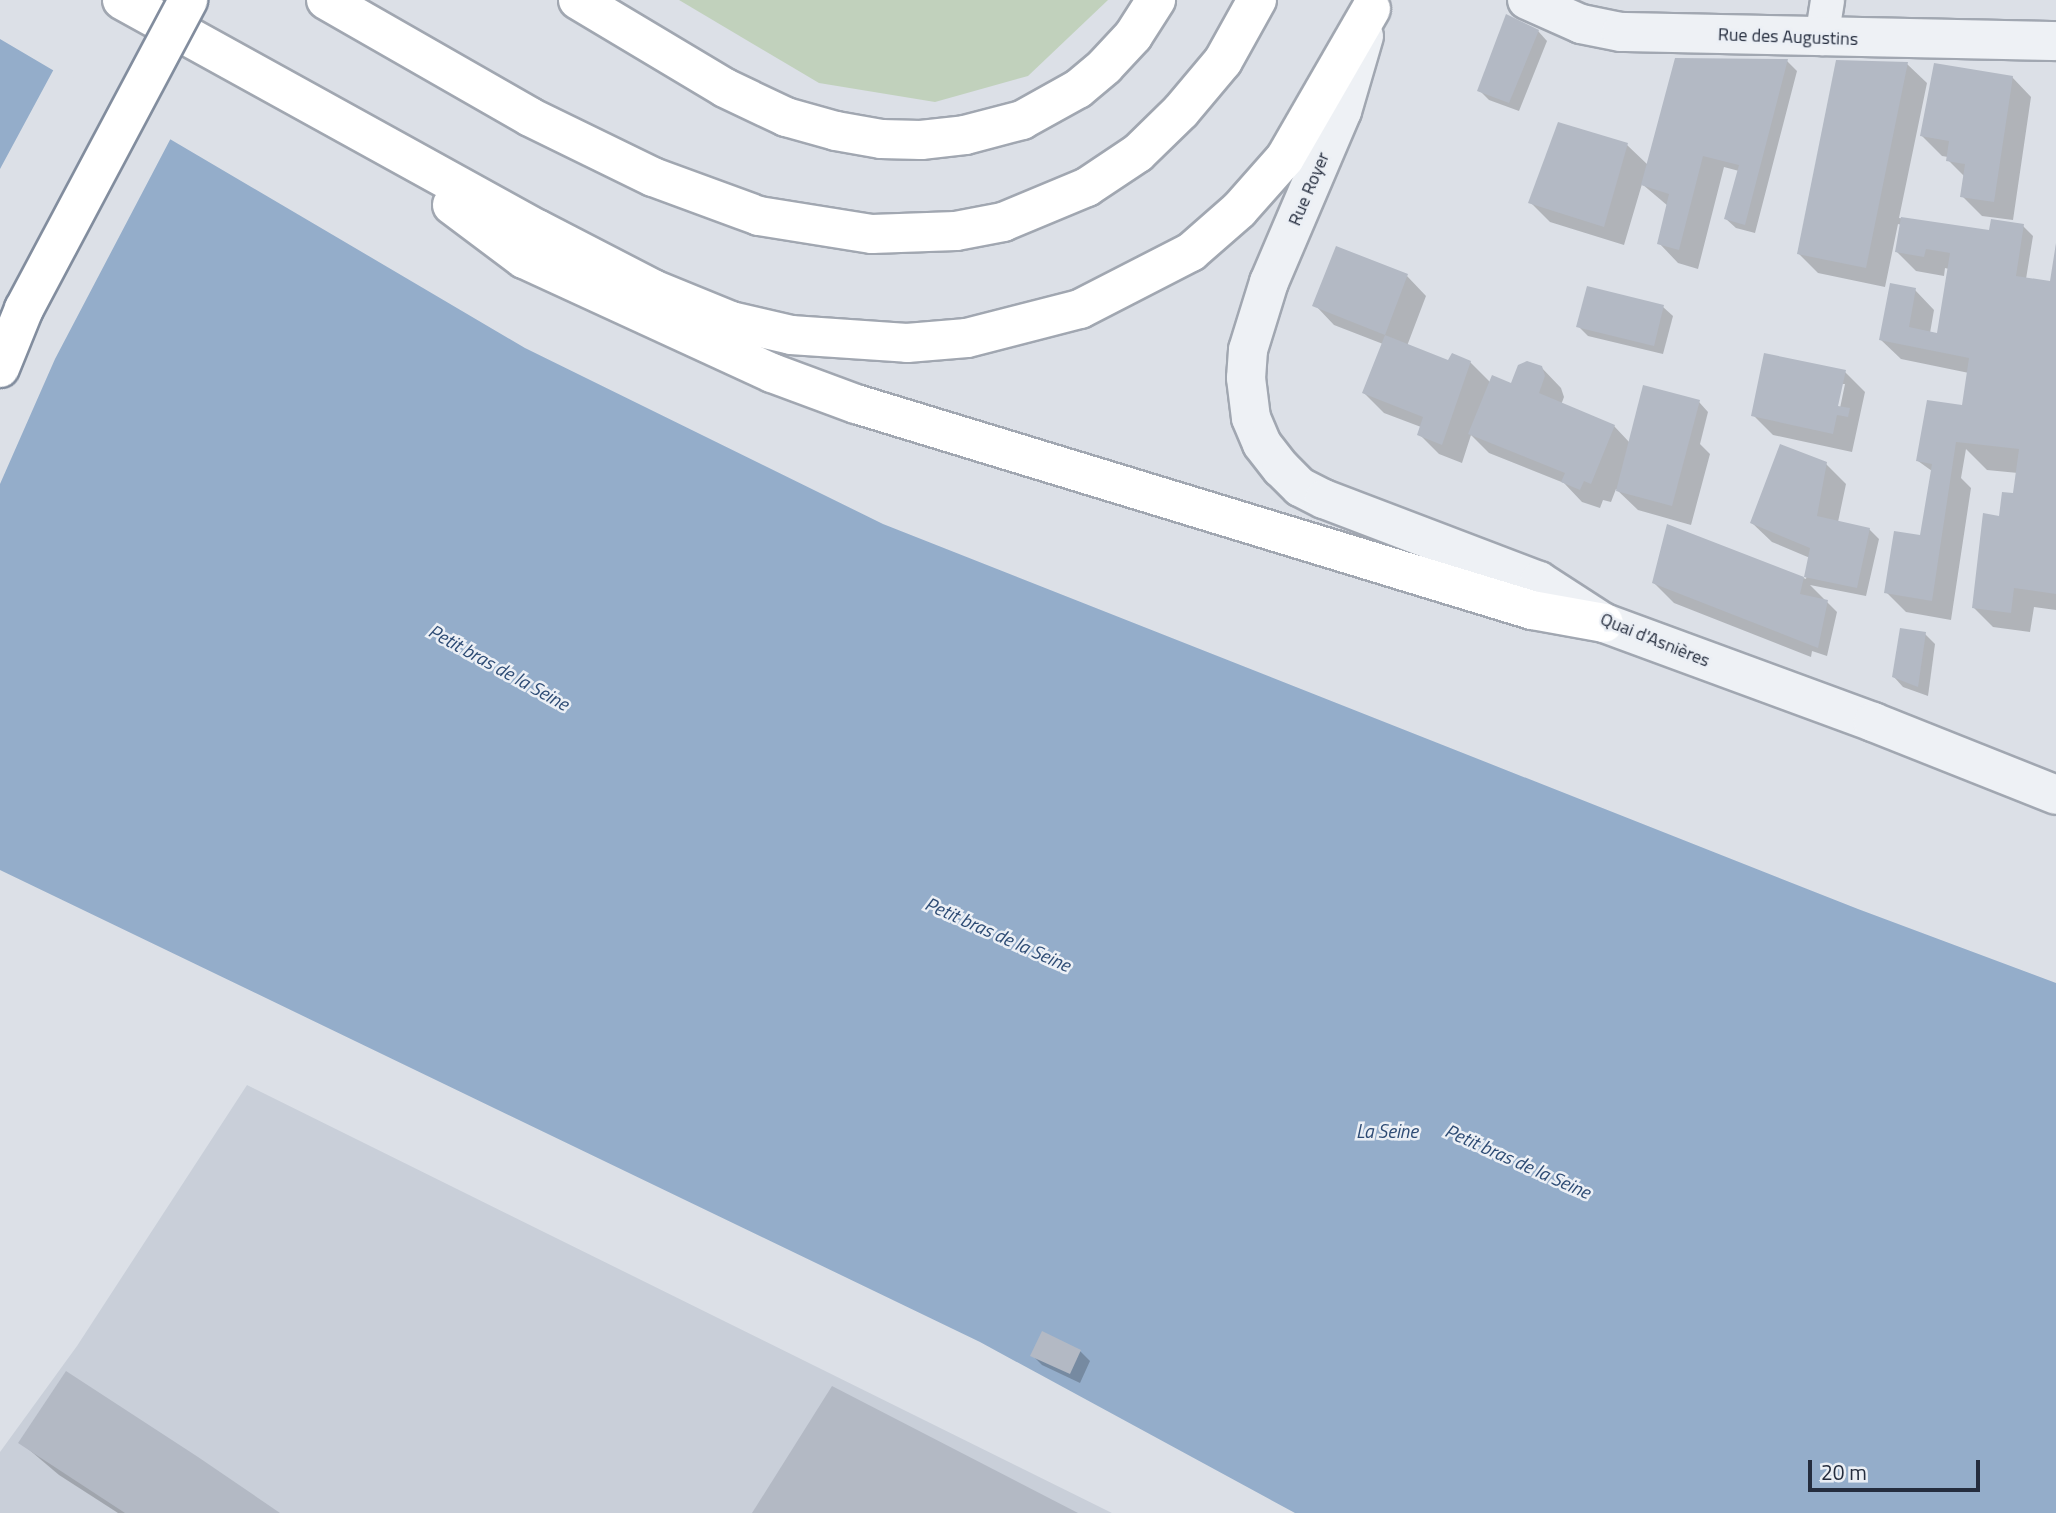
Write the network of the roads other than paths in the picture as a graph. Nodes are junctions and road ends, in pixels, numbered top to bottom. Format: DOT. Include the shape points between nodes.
graph roads {
  1 [pos="122,0"];
  2 [pos="188,0"];
  3 [pos="326,0"];
  4 [pos="578,0"];
  5 [pos="1156,0"];
  6 [pos="1257,0"];
  7 [pos="1527,0"];
  8 [pos="1827,0"];
  9 [pos="1372,4"];
  10 [pos="1821,38"];
  11 [pos="2056,41"];
  12 [pos="341,123"];
  13 [pos="0,368"];
  14 [pos="1246,378"];
  15 [pos="1604,624"];
  16 [pos="2056,795"];
  1 -- 12 [label="main road"];
  2 -- 13 [label="main road, bridge" via="24,309"];
  3 -- 6 [label="main road" via="530,117 653,177 759,216 872,234 956,231 1003,222 1087,187 1138,153 1181,111 1223,61"];
  4 -- 5 [label="main road" via="725,88 786,117 858,135 920,140 965,135 1013,122 1060,100 1105,66 1133,36"];
  7 -- 10 [label="street, Rue des Augustins" via="1600,30"];
  8 -- 10 [label="lane"];
  9 -- 12 [label="main road" via="1285,158 1239,210 1191,252 1080,309 967,338 907,343 791,335 731,321 653,289"];
  9 -- 14 [label="street, Rue Royer" via="1342,111 1264,295 1248,350"];
  10 -- 11 [label="street, Rue des Augustins"];
  12 -- 15 [label="main road" via="524,259 772,373 856,404 1519,606"];
  14 -- 15 [label="street, Quai d'Asnières" via="1251,418 1262,444 1300,487 1350,511 1539,582"];
  15 -- 16 [label="street, Quai d'Asnières"];
}
